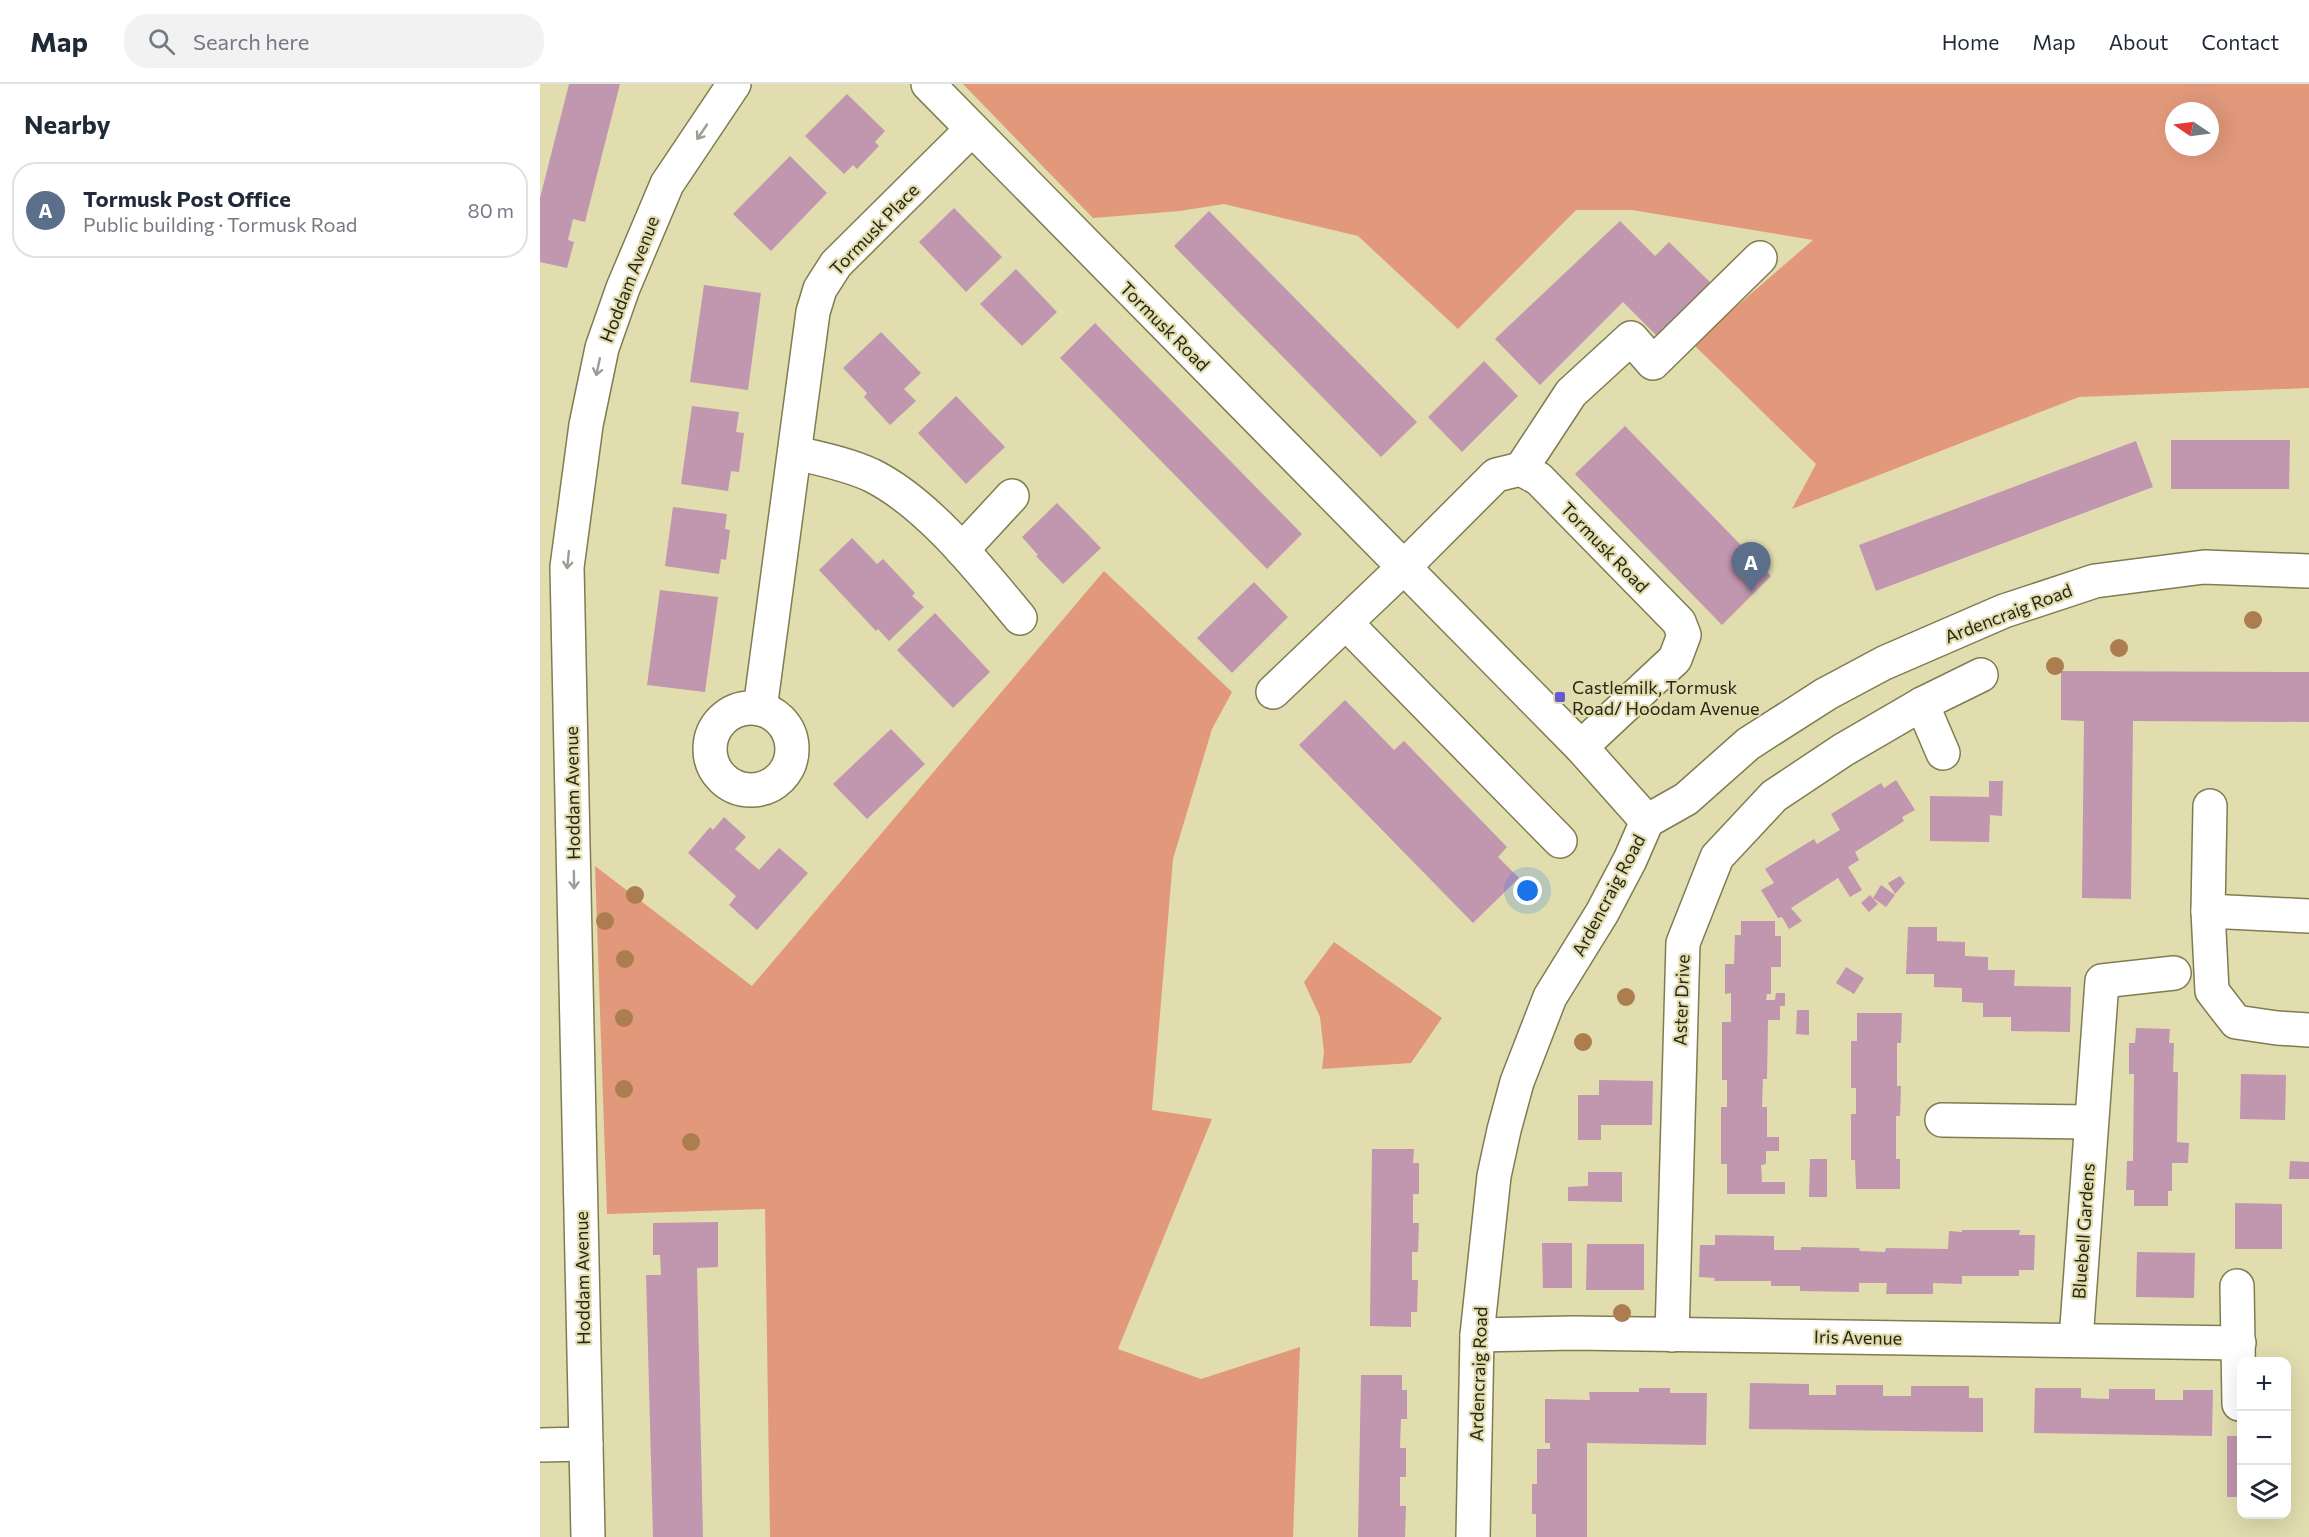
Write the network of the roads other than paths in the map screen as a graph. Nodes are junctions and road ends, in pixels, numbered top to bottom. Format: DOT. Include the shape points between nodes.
graph roads {
  1 [pos="734,84"];
  2 [pos="928,84"];
  3 [pos="972,130"];
  4 [pos="1760,258"];
  5 [pos="795,453"];
  6 [pos="1521,469"];
  7 [pos="1012,496"];
  8 [pos="962,550"];
  9 [pos="1403,568"];
  10 [pos="2309,572"];
  11 [pos="1020,618"];
  12 [pos="1346,623"];
  13 [pos="1981,675"];
  14 [pos="1273,692"];
  15 [pos="1922,704"];
  16 [pos="760,709"];
  17 [pos="1581,747"];
  18 [pos="1942,753"];
  19 [pos="2210,806"];
  20 [pos="1647,821"];
  21 [pos="1560,841"];
  22 [pos="2208,911"];
  23 [pos="2309,916"];
  24 [pos="2174,973"];
  25 [pos="2309,1029"];
  26 [pos="1942,1120"];
  27 [pos="2090,1122"];
  28 [pos="2237,1286"];
  29 [pos="1477,1335"];
  30 [pos="1672,1335"];
  31 [pos="2076,1340"];
  32 [pos="2239,1343"];
  33 [pos="2239,1357"];
  34 [pos="586,1444"];
  35 [pos="540,1445"];
  36 [pos="588,1537"];
  37 [pos="1473,1537"];
  1 -- 34 [label="street, Hoddam Avenue, one-way" via="667,184 622,288 602,348 586,425 567,567"];
  2 -- 3 [label="street, Tormusk Road"];
  3 -- 5 [label="street, Tormusk Place" via="836,264 820,289 813,312"];
  3 -- 9 [label="street, Tormusk Road"];
  4 -- 6 [label="street" via="1653,363 1631,338 1572,393"];
  5 -- 8 [label="street" via="840,463 898,490"];
  5 -- 16 [label="street, Tormusk Place"];
  6 -- 9 [label="street" via="1496,475"];
  6 -- 17 [label="street, Tormusk Road" via="1539,479 1678,622 1684,635 1674,659"];
  7 -- 8 [label="street"];
  8 -- 11 [label="street"];
  9 -- 12 [label="street"];
  9 -- 17 [label="street, Tormusk Road"];
  10 -- 20 [label="street, Ardencraig Road" via="2193,568 2096,581 2004,611 1884,663 1826,694 1748,744 1686,799"];
  12 -- 14 [label="street"];
  12 -- 21 [label="street"];
  13 -- 15 [label="street, Aster Drive"];
  15 -- 18 [label="street"];
  15 -- 30 [label="street, Aster Drive" via="1774,796 1717,857 1683,943"];
  17 -- 20 [label="street, Tormusk Road"];
  19 -- 22 [label="street"];
  20 -- 29 [label="street, Ardencraig Road" via="1602,914 1550,997 1517,1082 1494,1176"];
  22 -- 23 [label="street"];
  22 -- 25 [label="street" via="2212,991 2236,1022"];
  24 -- 27 [label="street, Bluebell Gardens" via="2102,981"];
  26 -- 27 [label="street"];
  27 -- 31 [label="street, Bluebell Gardens"];
  28 -- 32 [label="street"];
  29 -- 30 [label="street, Iris Avenue"];
  29 -- 37 [label="street, Ardencraig Road"];
  30 -- 31 [label="street, Iris Avenue"];
  31 -- 32 [label="street, Iris Avenue"];
  32 -- 33 [label="street"];
  34 -- 35 [label="street"];
  34 -- 36 [label="street, Hoddam Avenue"];
}
